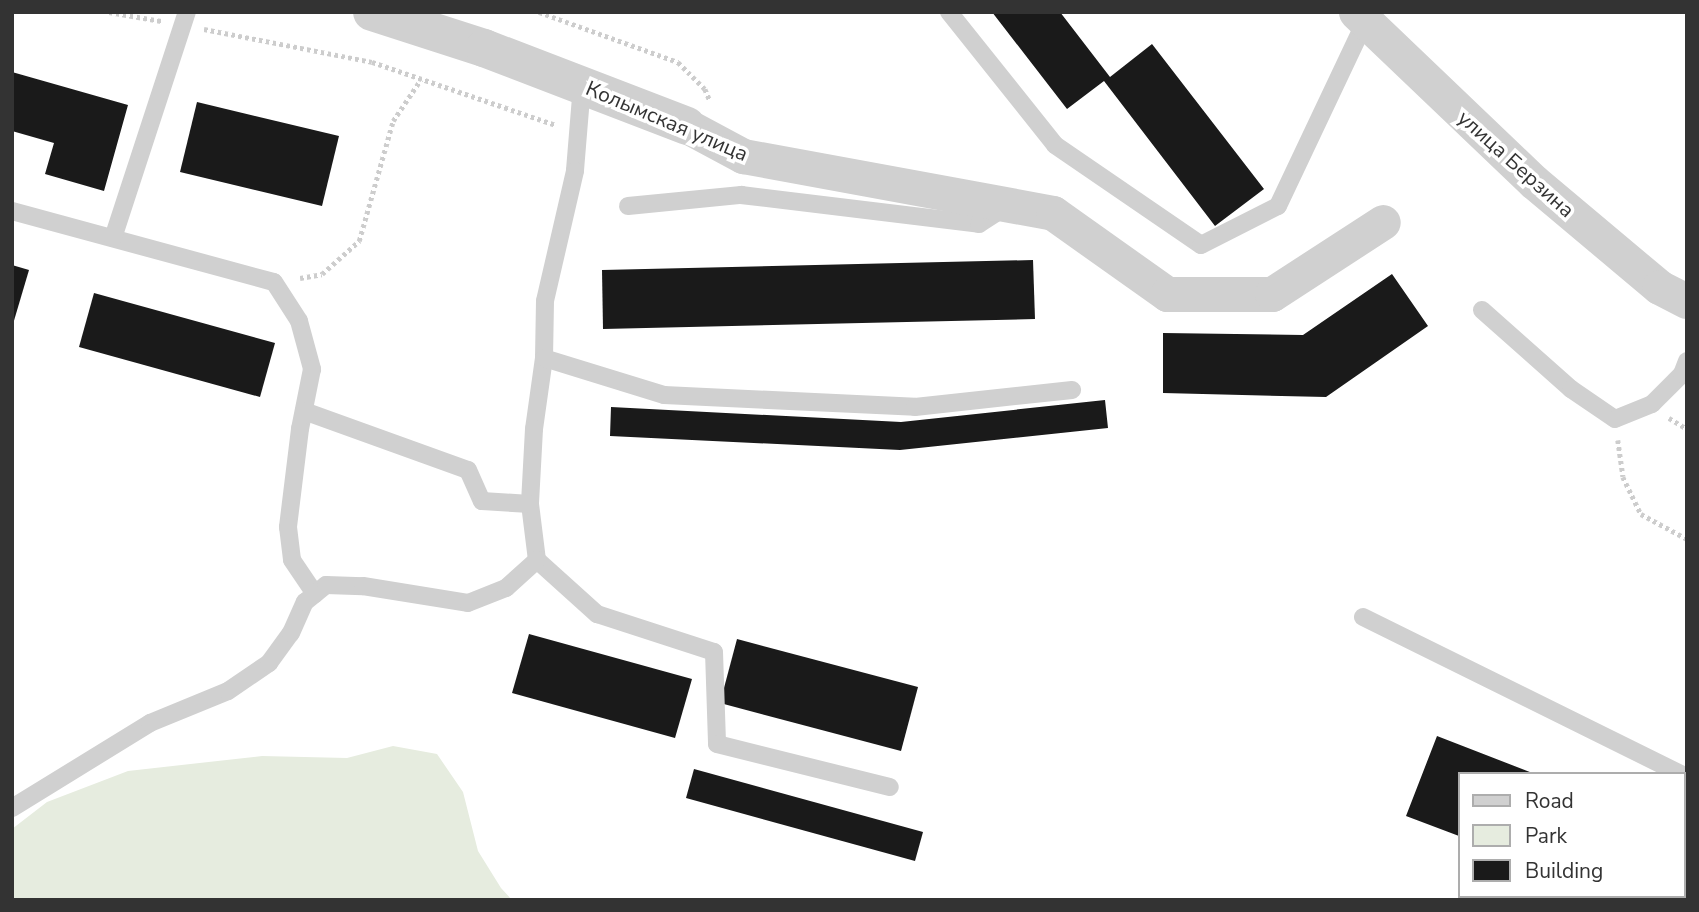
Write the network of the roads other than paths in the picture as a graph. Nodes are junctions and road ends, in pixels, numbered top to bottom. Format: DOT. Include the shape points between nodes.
graph roads {
  1 [pos="372,12"];
  2 [pos="948,12"];
  3 [pos="1361,17"];
  4 [pos="185,19"];
  5 [pos="582,85"];
  6 [pos="702,119"];
  7 [pos="1008,205"];
  8 [pos="628,206"];
  9 [pos="12,211"];
  10 [pos="1383,222"];
  11 [pos="113,239"];
  12 [pos="1687,301"];
  13 [pos="1482,310"];
  14 [pos="544,358"];
  15 [pos="1687,361"];
  16 [pos="1072,390"];
  17 [pos="304,411"];
  18 [pos="530,504"];
  19 [pos="537,559"];
  20 [pos="315,594"];
  21 [pos="1363,617"];
  22 [pos="1677,772"];
  23 [pos="890,788"];
  24 [pos="12,808"];
  1 -- 5 [label="street, Колымская улица"];
  2 -- 3 [label="lane" via="1055,145 1201,245 1278,206"];
  3 -- 12 [label="street, улица Берзина" via="1566,210 1658,287"];
  4 -- 11 [label="lane"];
  5 -- 6 [label="street, Колымская улица"];
  5 -- 14 [label="lane" via="575,172 545,301"];
  6 -- 7 [label="street, Колымская улица" via="743,156"];
  7 -- 8 [label="lane" via="979,224 741,195"];
  7 -- 10 [label="street, Колымская улица" via="1054,213 1167,294 1272,294"];
  9 -- 11 [label="lane"];
  11 -- 17 [label="lane" via="274,282 299,321 312,369"];
  13 -- 15 [label="lane" via="1571,388 1615,419 1652,404 1682,374"];
  14 -- 16 [label="lane" via="664,395 915,407"];
  14 -- 18 [label="lane"];
  17 -- 18 [label="lane" via="468,470 482,501"];
  17 -- 20 [label="lane" via="288,527 292,560"];
  18 -- 19 [label="lane"];
  19 -- 20 [label="lane" via="506,588 468,603 363,586 326,585"];
  19 -- 23 [label="lane" via="597,614 714,652 717,744"];
  20 -- 24 [label="lane" via="269,663 228,691 150,723"];
  21 -- 22 [label="lane"];
}
